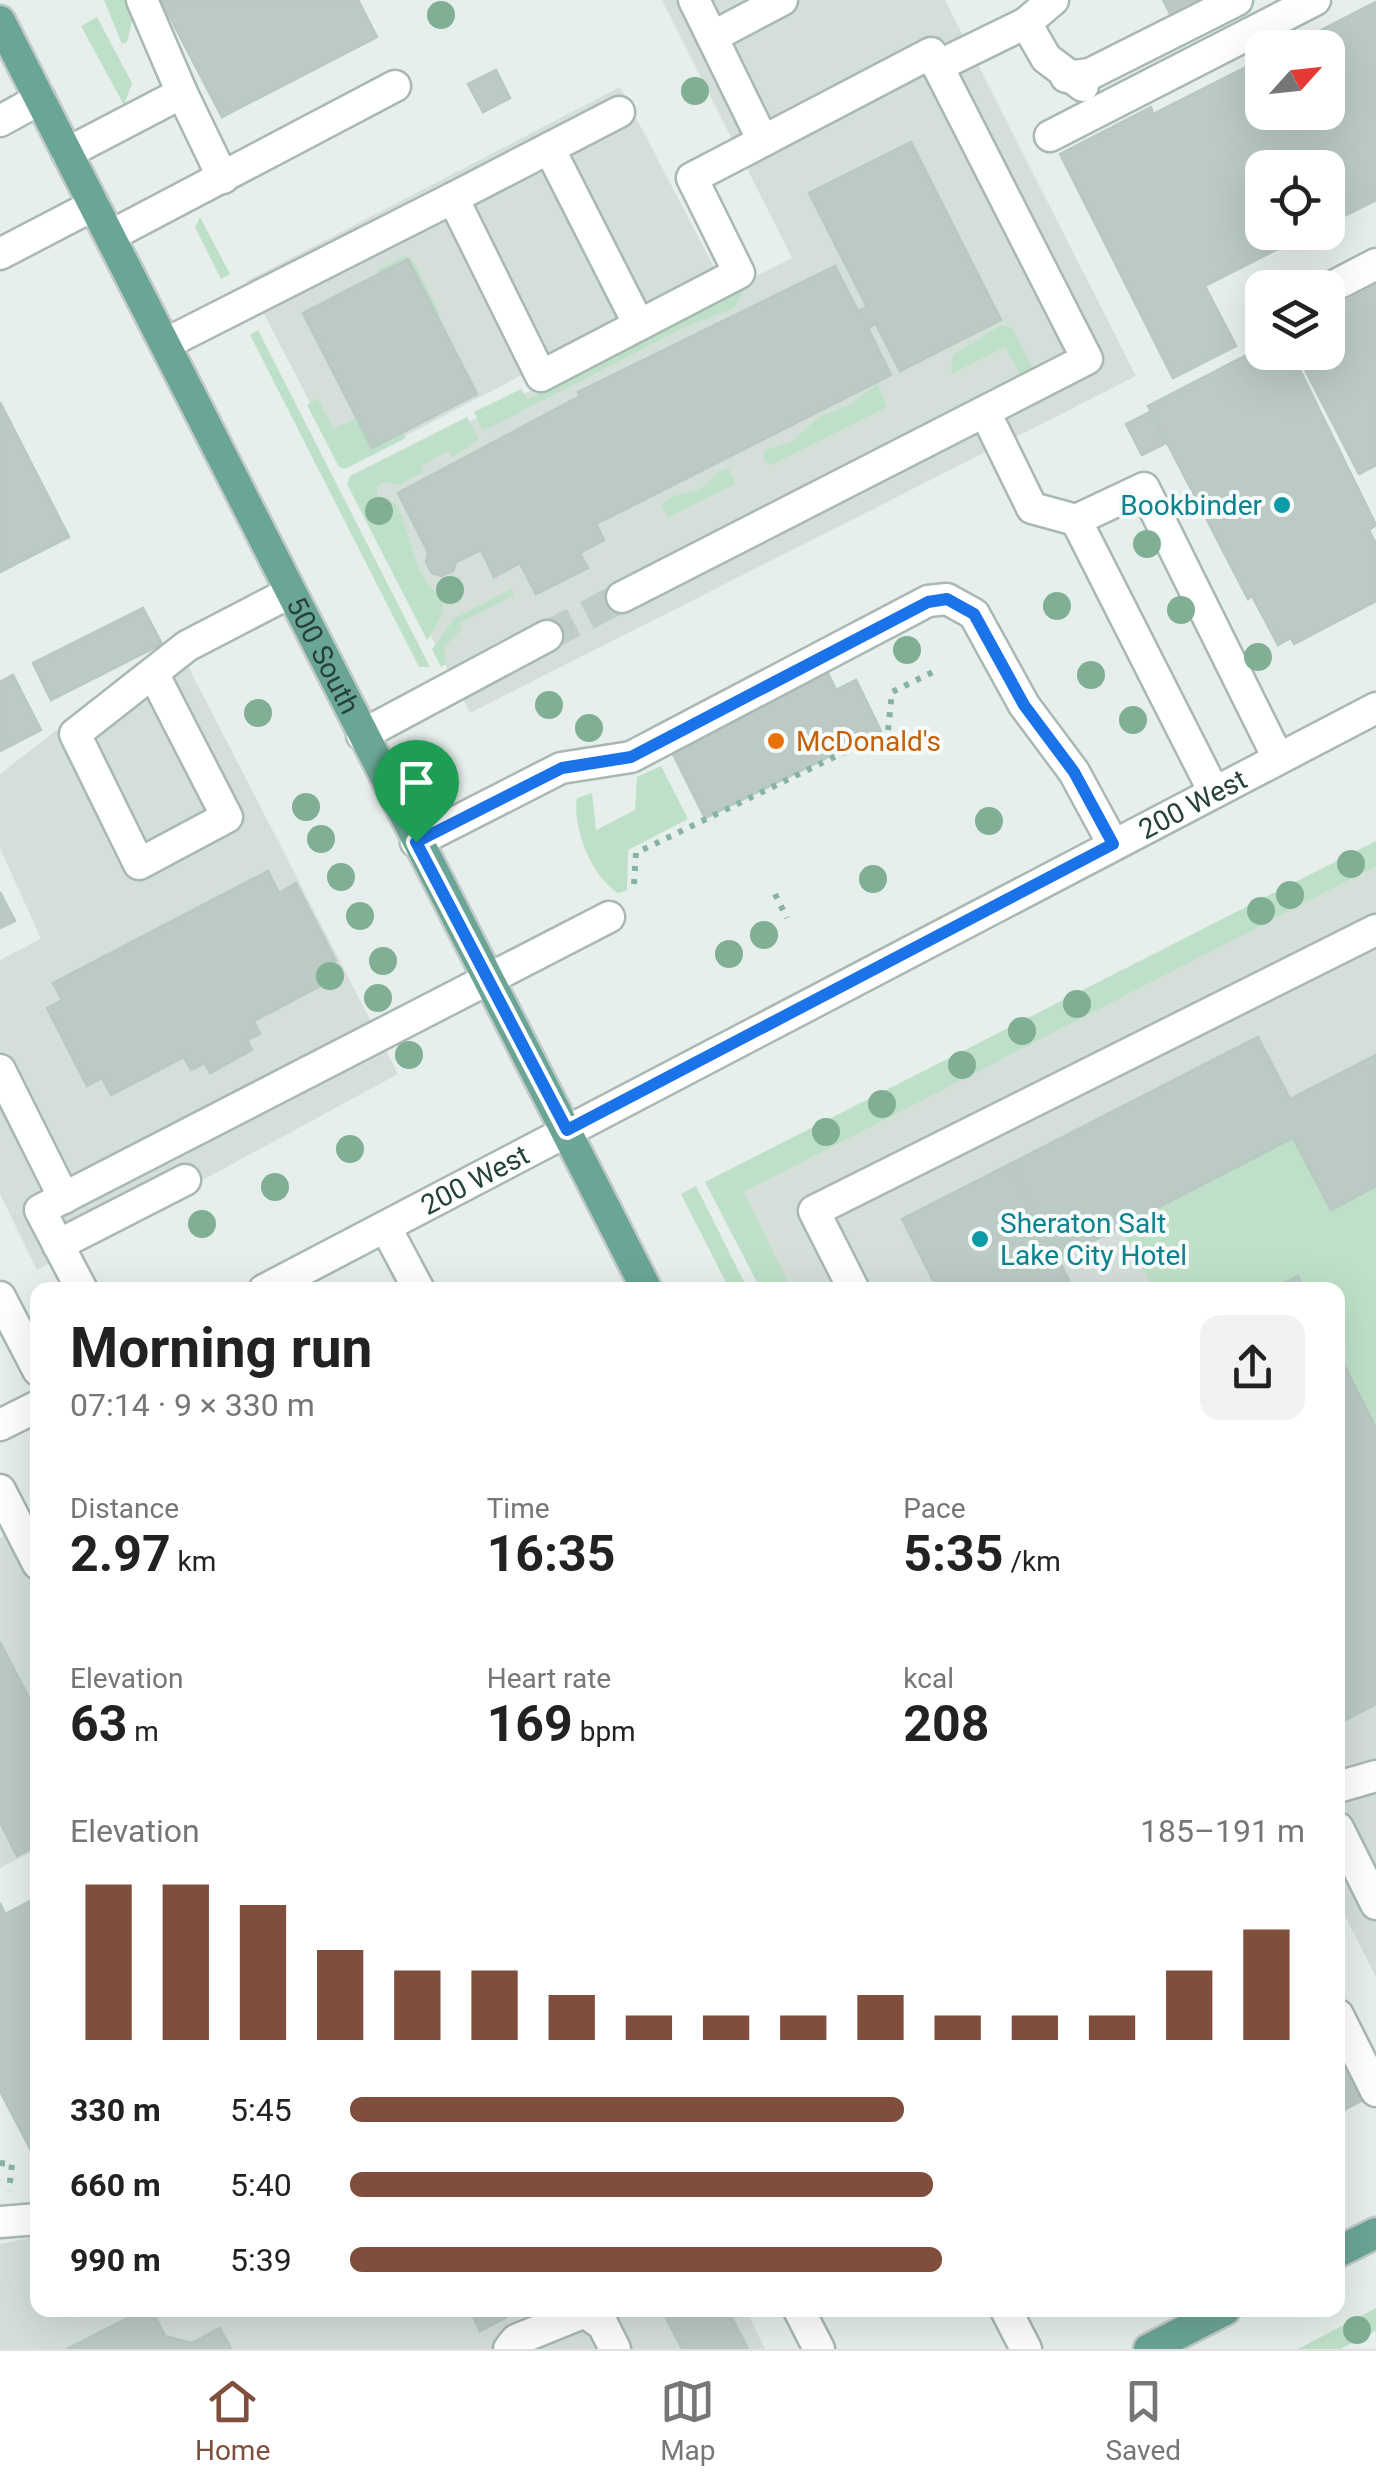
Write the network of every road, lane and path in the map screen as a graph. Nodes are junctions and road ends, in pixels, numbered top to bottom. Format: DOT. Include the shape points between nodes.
graph roads {
  1 [pos="142,0"];
  2 [pos="694,0"];
  3 [pos="782,0"];
  4 [pos="1053,0"];
  5 [pos="1237,0"];
  6 [pos="1315,0"];
  7 [pos="0,21"];
  8 [pos="1026,23"];
  9 [pos="1278,30"];
  10 [pos="712,37"];
  11 [pos="1245,47"];
  12 [pos="938,66"];
  13 [pos="1066,77"];
  14 [pos="394,86"];
  15 [pos="182,93"];
  16 [pos="40,99"];
  17 [pos="1115,103"];
  18 [pos="619,112"];
  19 [pos="0,121"];
  20 [pos="1050,136"];
  21 [pos="763,141"];
  22 [pos="549,148"];
  23 [pos="68,153"];
  24 [pos="223,178"];
  25 [pos="453,198"];
  26 [pos="94,205"];
  27 [pos="110,236"];
  28 [pos="0,254"];
  29 [pos="1376,264"];
  30 [pos="1345,280"];
  31 [pos="639,325"];
  32 [pos="165,344"];
  33 [pos="985,412"];
  34 [pos="1076,520"];
  35 [pos="289,593"];
  36 [pos="622,597"];
  37 [pos="547,636"];
  38 [pos="939,669"];
  39 [pos="154,675"];
  40 [pos="1376,708"];
  41 [pos="362,735"];
  42 [pos="1278,758"];
  43 [pos="1214,792"];
  44 [pos="416,842"];
  45 [pos="1113,844"];
  46 [pos="634,884"];
  47 [pos="775,894"];
  48 [pos="609,917"];
  49 [pos="787,918"];
  50 [pos="1376,930"];
  51 [pos="488,981"];
  52 [pos="0,1070"];
  53 [pos="567,1130"];
  54 [pos="185,1180"];
  55 [pos="64,1198"];
  56 [pos="386,1228"];
  57 [pos="58,1244"];
  58 [pos="78,1282"];
  59 [pos="280,1282"];
  60 [pos="415,1282"];
  61 [pos="643,1282"];
  62 [pos="850,1282"];
  63 [pos="0,1297"];
  64 [pos="30,1355"];
  65 [pos="30,1410"];
  66 [pos="0,1425"];
  67 [pos="0,1490"];
  68 [pos="30,1548"];
  69 [pos="1376,1776"];
  70 [pos="1345,1785"];
  71 [pos="1345,1842"];
  72 [pos="1376,1904"];
  73 [pos="1345,2029"];
  74 [pos="1376,2091"];
  75 [pos="0,2163"];
  76 [pos="30,2206"];
  77 [pos="30,2207"];
  78 [pos="0,2222"];
  79 [pos="1376,2233"];
  80 [pos="1345,2248"];
  81 [pos="563,2317"];
  82 [pos="590,2317"];
  83 [pos="803,2317"];
  84 [pos="1010,2317"];
  85 [pos="1209,2317"];
  86 [pos="1178,2331"];
  87 [pos="609,2337"];
  88 [pos="509,2349"];
  89 [pos="819,2349"];
  90 [pos="1026,2349"];
  91 [pos="1149,2349"];
  1 -- 15 [label="street"];
  2 -- 10 [label="street"];
  3 -- 10 [label="street"];
  4 -- 8 [label="street"];
  5 -- 13 [label="street" via="1117,62"];
  6 -- 9 [label="street"];
  7 -- 16 [label="main road, 500 South"];
  8 -- 12 [label="street"];
  8 -- 13 [label="street"];
  10 -- 21 [label="street"];
  11 -- 17 [label="street"];
  12 -- 21 [label="street" via="931,53"];
  12 -- 33 [label="street" via="1087,359"];
  13 -- 17 [label="street"];
  14 -- 24 [label="street"];
  15 -- 23 [label="street"];
  15 -- 24 [label="street"];
  16 -- 19 [label="street"];
  16 -- 23 [label="main road, 500 South"];
  17 -- 20 [label="street"];
  18 -- 22 [label="street"];
  21 -- 31 [label="street" via="692,178 739,273"];
  22 -- 25 [label="street"];
  22 -- 31 [label="street"];
  23 -- 26 [label="main road, 500 South"];
  24 -- 27 [label="street"];
  25 -- 31 [label="street" via="541,376"];
  25 -- 32 [label="street"];
  26 -- 27 [label="main road, 500 South"];
  26 -- 28 [label="street"];
  27 -- 32 [label="main road, 500 South"];
  29 -- 30 [label="street"];
  32 -- 35 [label="main road, 500 South"];
  33 -- 34 [label="street" via="1032,508"];
  33 -- 36 [label="street"];
  34 -- 42 [label="street" via="1144,488"];
  34 -- 43 [label="street"];
  35 -- 39 [label="street" via="187,646"];
  35 -- 41 [label="main road, 500 South"];
  37 -- 41 [label="street"];
  38 -- 46 [label="path" via="892,692 888,731 636,854"];
  39 -- 39 [label="street" via="74,734 139,864 228,817"];
  40 -- 42 [label="street, 200 West"];
  41 -- 44 [label="main road, 500 South"];
  42 -- 43 [label="street, 200 West"];
  43 -- 45 [label="street, 200 West"];
  44 -- 45 [label="street" via="562,768 631,757 928,602 947,599 974,614"];
  44 -- 51 [label="main road, 500 South"];
  45 -- 53 [label="street, 200 West"];
  47 -- 49 [label="path"];
  48 -- 51 [label="street"];
  50 -- 62 [label="street" via="814,1211"];
  51 -- 53 [label="main road, 500 South"];
  51 -- 55 [label="street"];
  52 -- 55 [label="street"];
  53 -- 56 [label="street, 200 West"];
  53 -- 61 [label="main road, 500 South"];
  54 -- 57 [label="street"];
  55 -- 57 [label="street" via="40,1210"];
  56 -- 59 [label="street, 200 West"];
  56 -- 60 [label="street"];
  57 -- 58 [label="street"];
  63 -- 64 [label="street"];
  65 -- 66 [label="street"];
  67 -- 68 [label="street"];
  69 -- 70 [label="street"];
  71 -- 72 [label="street"];
  73 -- 74 [label="street"];
  75 -- 76 [label="path" via="12,2164 9,2194"];
  77 -- 78 [label="street"];
  79 -- 80 [label="main road"];
  81 -- 88 [label="street"];
  82 -- 87 [label="street"];
  83 -- 89 [label="street"];
  84 -- 90 [label="street"];
  85 -- 86 [label="main road"];
  86 -- 91 [label="main road"];
}
